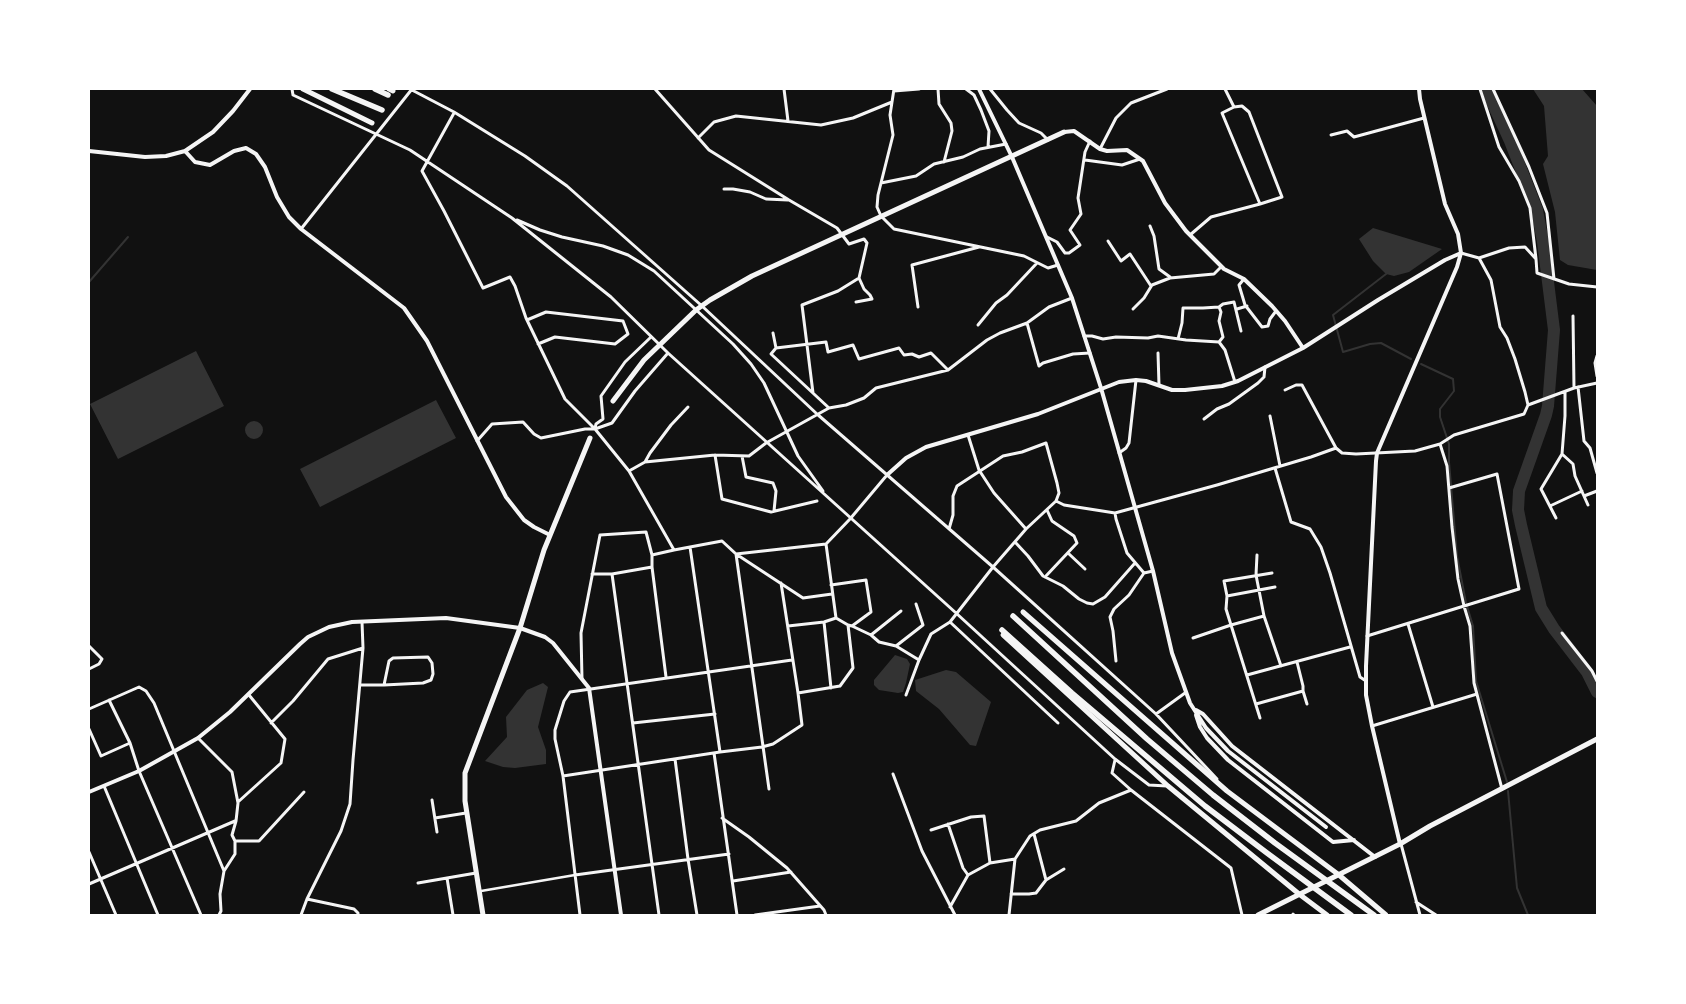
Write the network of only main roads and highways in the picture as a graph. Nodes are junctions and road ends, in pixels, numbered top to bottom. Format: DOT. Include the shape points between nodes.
graph roads {
  1 [pos="302,89"];
  2 [pos="332,89"];
  3 [pos="374,89"];
  4 [pos="390,91"];
  5 [pos="382,110"];
  6 [pos="372,123"];
  7 [pos="1064,132"];
  8 [pos="613,401"];
  9 [pos="590,438"];
  10 [pos="1023,612"];
  11 [pos="1013,616"];
  12 [pos="1002,632"];
  13 [pos="1597,739"];
  14 [pos="1339,875"];
  15 [pos="1299,894"];
  16 [pos="483,915"];
  17 [pos="1258,915"];
  18 [pos="1327,915"];
  19 [pos="1351,915"];
  20 [pos="1374,915"];
  21 [pos="1386,915"];
  1 -- 6 [label="main road"];
  2 -- 5 [label="highway"];
  3 -- 4 [label="highway"];
  7 -- 8 [label="main road" via="752,276 696,310 644,360"];
  9 -- 16 [label="main road" via="544,550 520,628 468,762 464,790 466,813"];
  10 -- 14 [label="main road" via="1227,791"];
  11 -- 20 [label="highway" via="1147,739 1213,794"];
  12 -- 15 [label="main road" via="1168,786"];
  12 -- 19 [label="highway" via="1205,806"];
  13 -- 14 [label="main road"];
  14 -- 15 [label="main road"];
  14 -- 21 [label="main road"];
  15 -- 17 [label="main road"];
  15 -- 18 [label="main road"];
}
